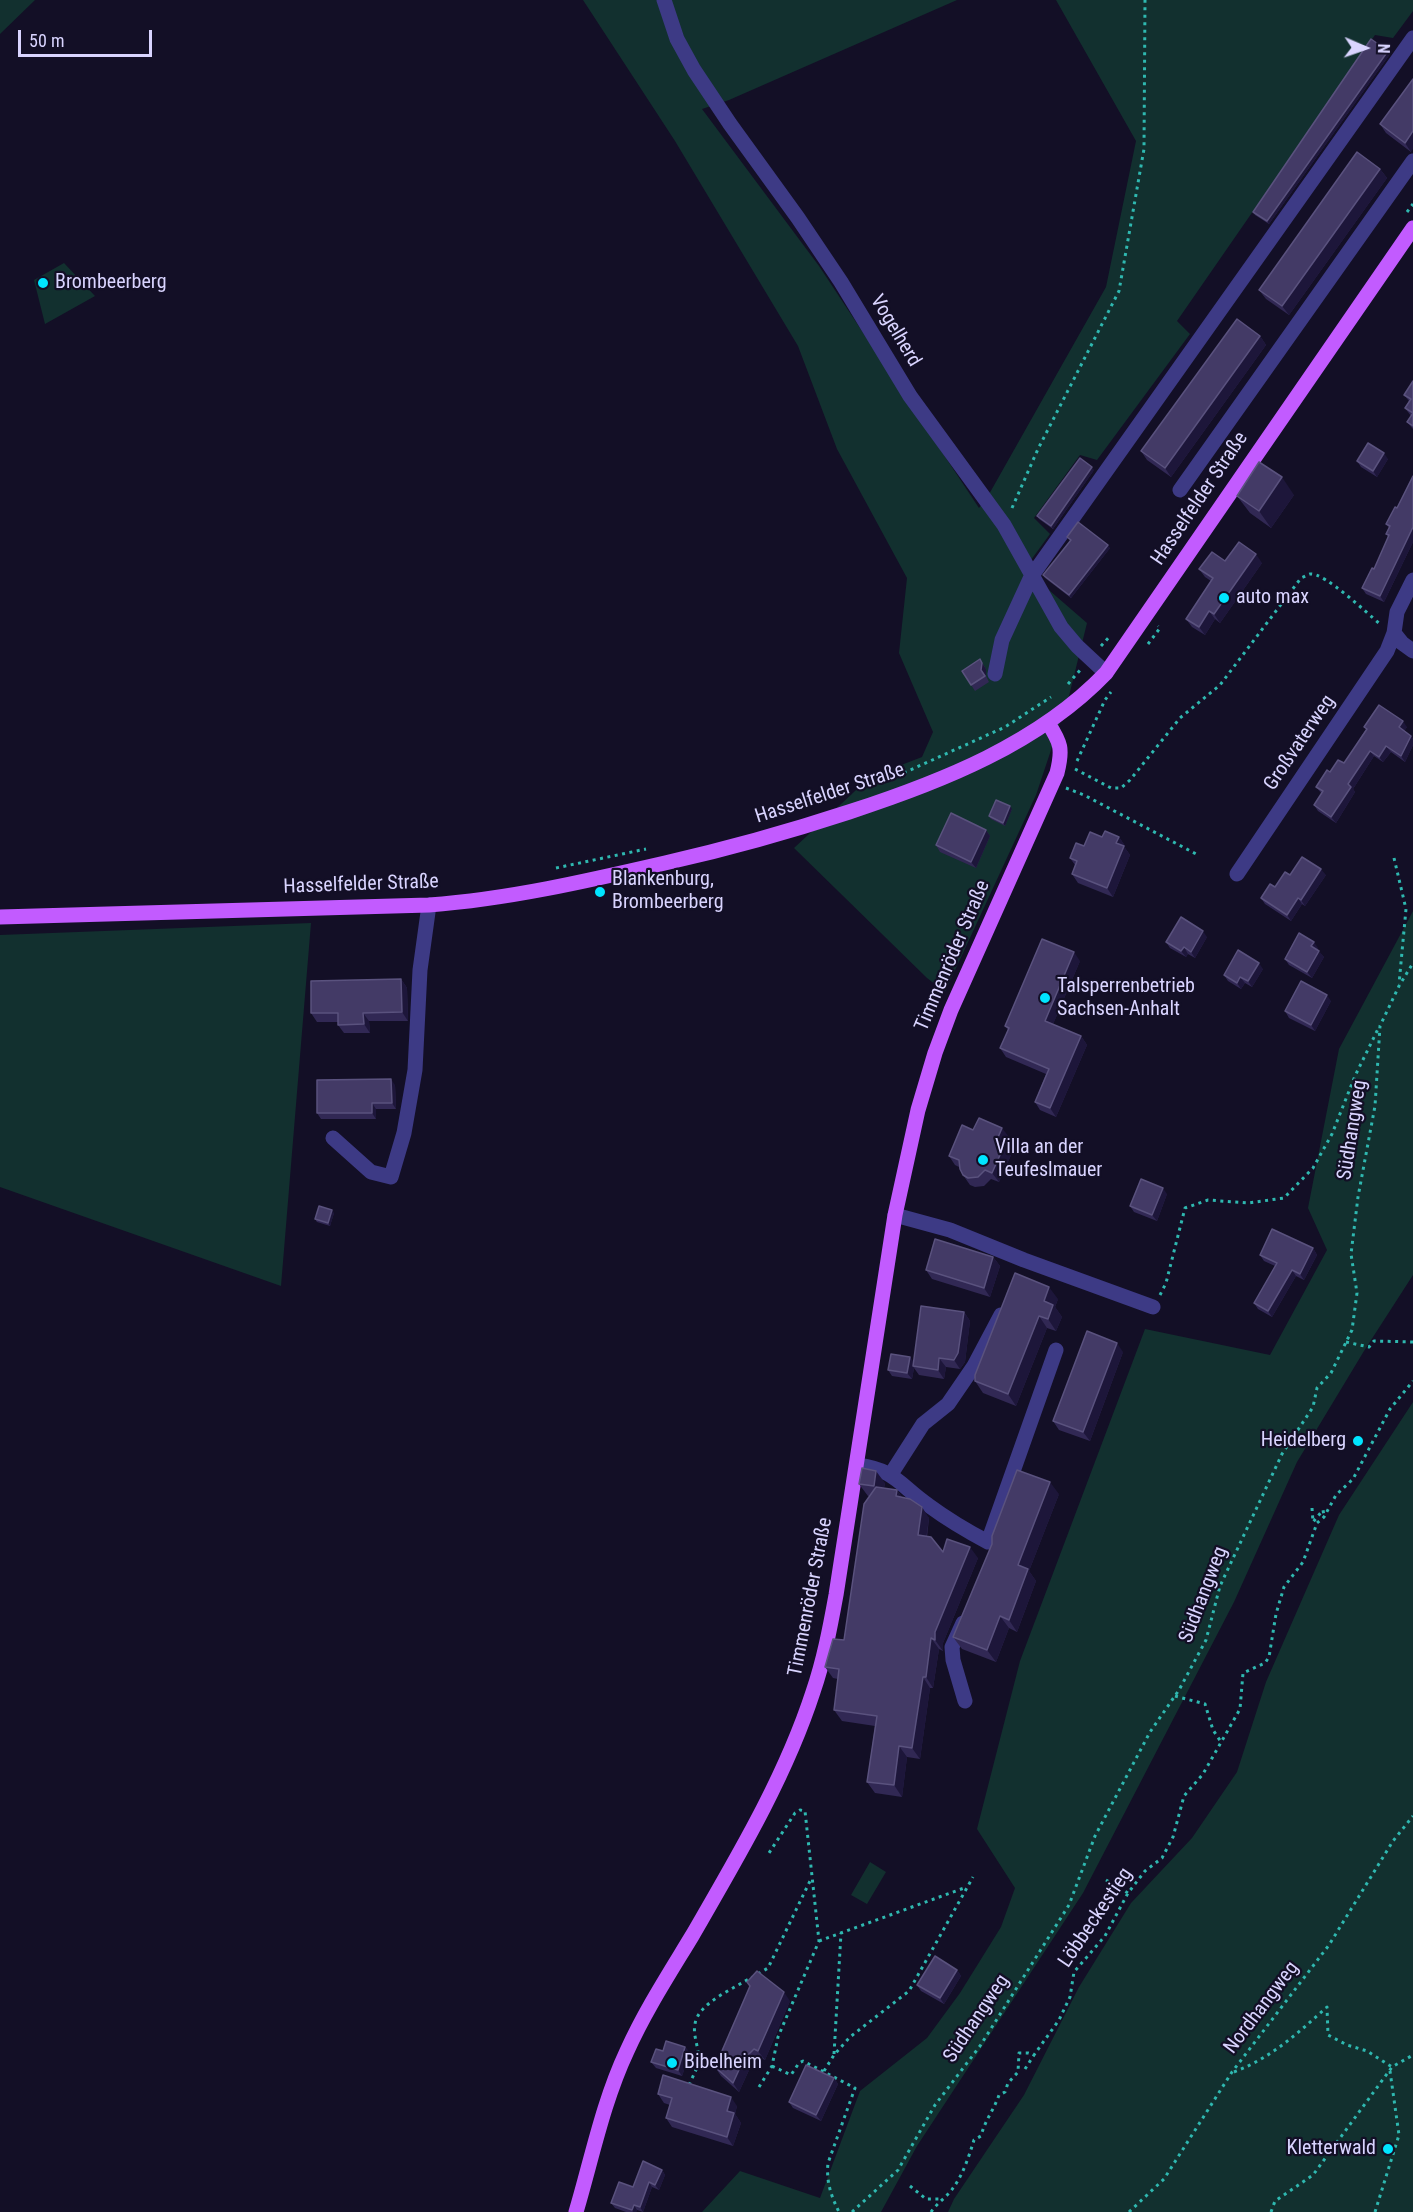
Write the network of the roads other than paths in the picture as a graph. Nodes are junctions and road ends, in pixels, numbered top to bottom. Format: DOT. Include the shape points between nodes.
graph roads {
  1 [pos="664,0"];
  2 [pos="1413,38"];
  3 [pos="1413,161"];
  4 [pos="1413,228"];
  5 [pos="1180,490"];
  6 [pos="1031,577"];
  7 [pos="1413,580"];
  8 [pos="1394,633"];
  9 [pos="1413,651"];
  10 [pos="1106,673"];
  11 [pos="995,674"];
  12 [pos="1048,723"];
  13 [pos="1237,874"];
  14 [pos="429,905"];
  15 [pos="0,917"];
  16 [pos="333,1138"];
  17 [pos="895,1215"];
  18 [pos="1008,1298"];
  19 [pos="1153,1307"];
  20 [pos="1056,1350"];
  21 [pos="856,1465"];
  22 [pos="891,1474"];
  23 [pos="970,1607"];
  24 [pos="965,1701"];
  25 [pos="576,2212"];
  1 -- 6 [label="street, Vogelherd" via="677,39 694,70 841,282 910,396 1004,525"];
  2 -- 6 [label="street"];
  3 -- 5 [label="street"];
  4 -- 10 [label="main road, Hasselfelder Straße"];
  6 -- 10 [label="street, Vogelherd" via="1061,627"];
  6 -- 11 [label="street" via="1002,640"];
  7 -- 8 [label="street, Großvaterweg" via="1397,612"];
  8 -- 9 [label="street"];
  8 -- 13 [label="street, Großvaterweg" via="1387,651"];
  10 -- 12 [label="main road, Hasselfelder Straße"];
  12 -- 14 [label="main road, Hasselfelder Straße" via="933,782 775,835 527,893"];
  12 -- 17 [label="main road, Timmenröder Straße" via="1061,750 1059,785 969,967 935,1053 908,1146"];
  14 -- 15 [label="main road, Hasselfelder Straße"];
  14 -- 16 [label="street" via="420,970 415,1070 404,1133 391,1177 371,1172"];
  17 -- 19 [label="street" via="950,1230 1022,1265"];
  17 -- 21 [label="main road, Timmenröder Straße"];
  18 -- 22 [label="street" via="974,1366 948,1404 923,1424"];
  20 -- 22 [label="street" via="989,1547 924,1503"];
  21 -- 22 [label="street"];
  21 -- 25 [label="main road, Timmenröder Straße" via="829,1631 802,1723 745,1842 631,2042 605,2109"];
  23 -- 24 [label="street" via="952,1647"];
}
